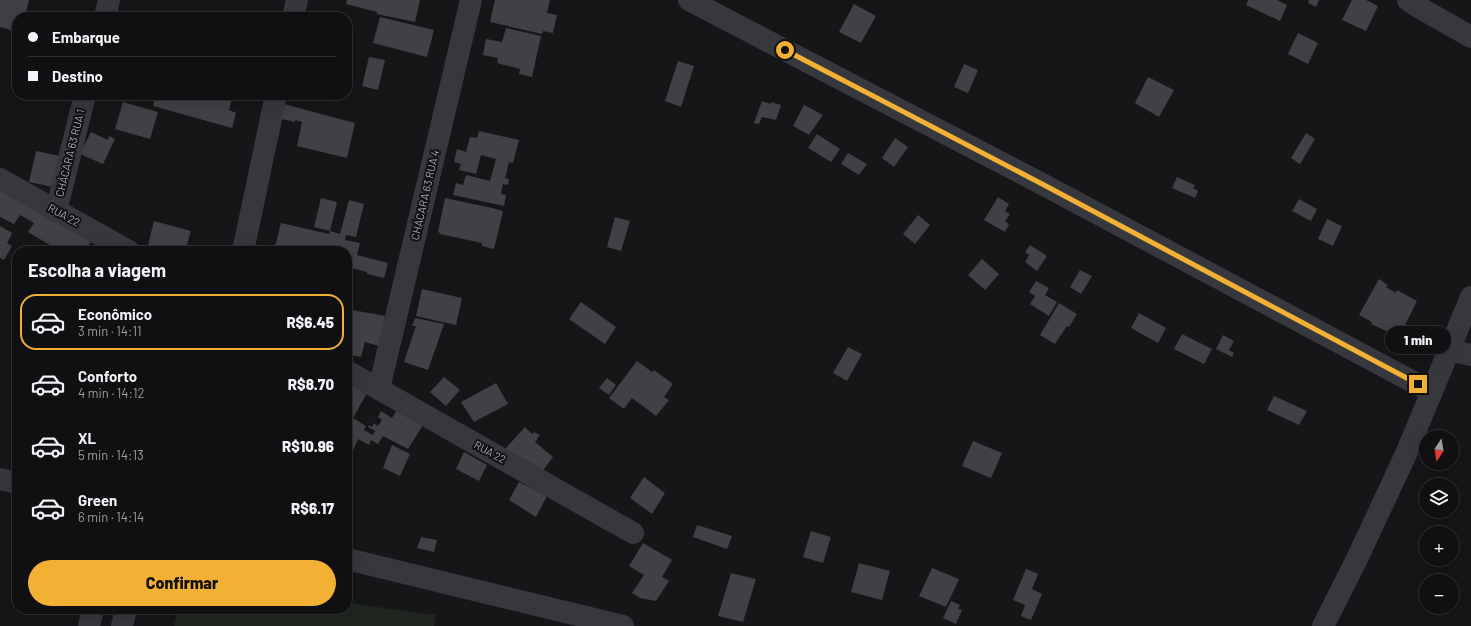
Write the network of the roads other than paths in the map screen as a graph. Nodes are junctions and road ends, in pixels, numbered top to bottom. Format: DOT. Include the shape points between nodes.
graph roads {
  1 [pos="109,0"];
  2 [pos="297,0"];
  3 [pos="471,0"];
  4 [pos="689,0"];
  5 [pos="1408,0"];
  6 [pos="106,12"];
  7 [pos="294,12"];
  8 [pos="1471,37"];
  9 [pos="84,100"];
  10 [pos="275,100"];
  11 [pos="0,179"];
  12 [pos="56,211"];
  13 [pos="120,246"];
  14 [pos="244,246"];
  15 [pos="1471,297"];
  16 [pos="1449,350"];
  17 [pos="1471,355"];
  18 [pos="352,374"];
  19 [pos="379,389"];
  20 [pos="1432,392"];
  21 [pos="0,479"];
  22 [pos="12,483"];
  23 [pos="633,533"];
  24 [pos="352,560"];
  25 [pos="92,614"];
  26 [pos="125,614"];
  27 [pos="90,626"];
  28 [pos="122,626"];
  29 [pos="623,626"];
  30 [pos="1322,626"];
  1 -- 6 [label="street"];
  2 -- 7 [label="street"];
  3 -- 19 [label="street, CHÁCARA 63 RUA 4"];
  4 -- 20 [label="street" via="1044,185"];
  5 -- 8 [label="street"];
  9 -- 12 [label="street, CHÁCARA 63 RUA 1"];
  10 -- 14 [label="street"];
  11 -- 12 [label="street, RUA 22"];
  12 -- 13 [label="street, RUA 22"];
  15 -- 16 [label="street"];
  16 -- 17 [label="street"];
  16 -- 20 [label="street"];
  18 -- 19 [label="street, RUA 22"];
  19 -- 23 [label="street, RUA 22"];
  20 -- 30 [label="street" via="1362,548"];
  21 -- 22 [label="street"];
  24 -- 29 [label="street"];
  25 -- 27 [label="street"];
  26 -- 28 [label="street"];
}
